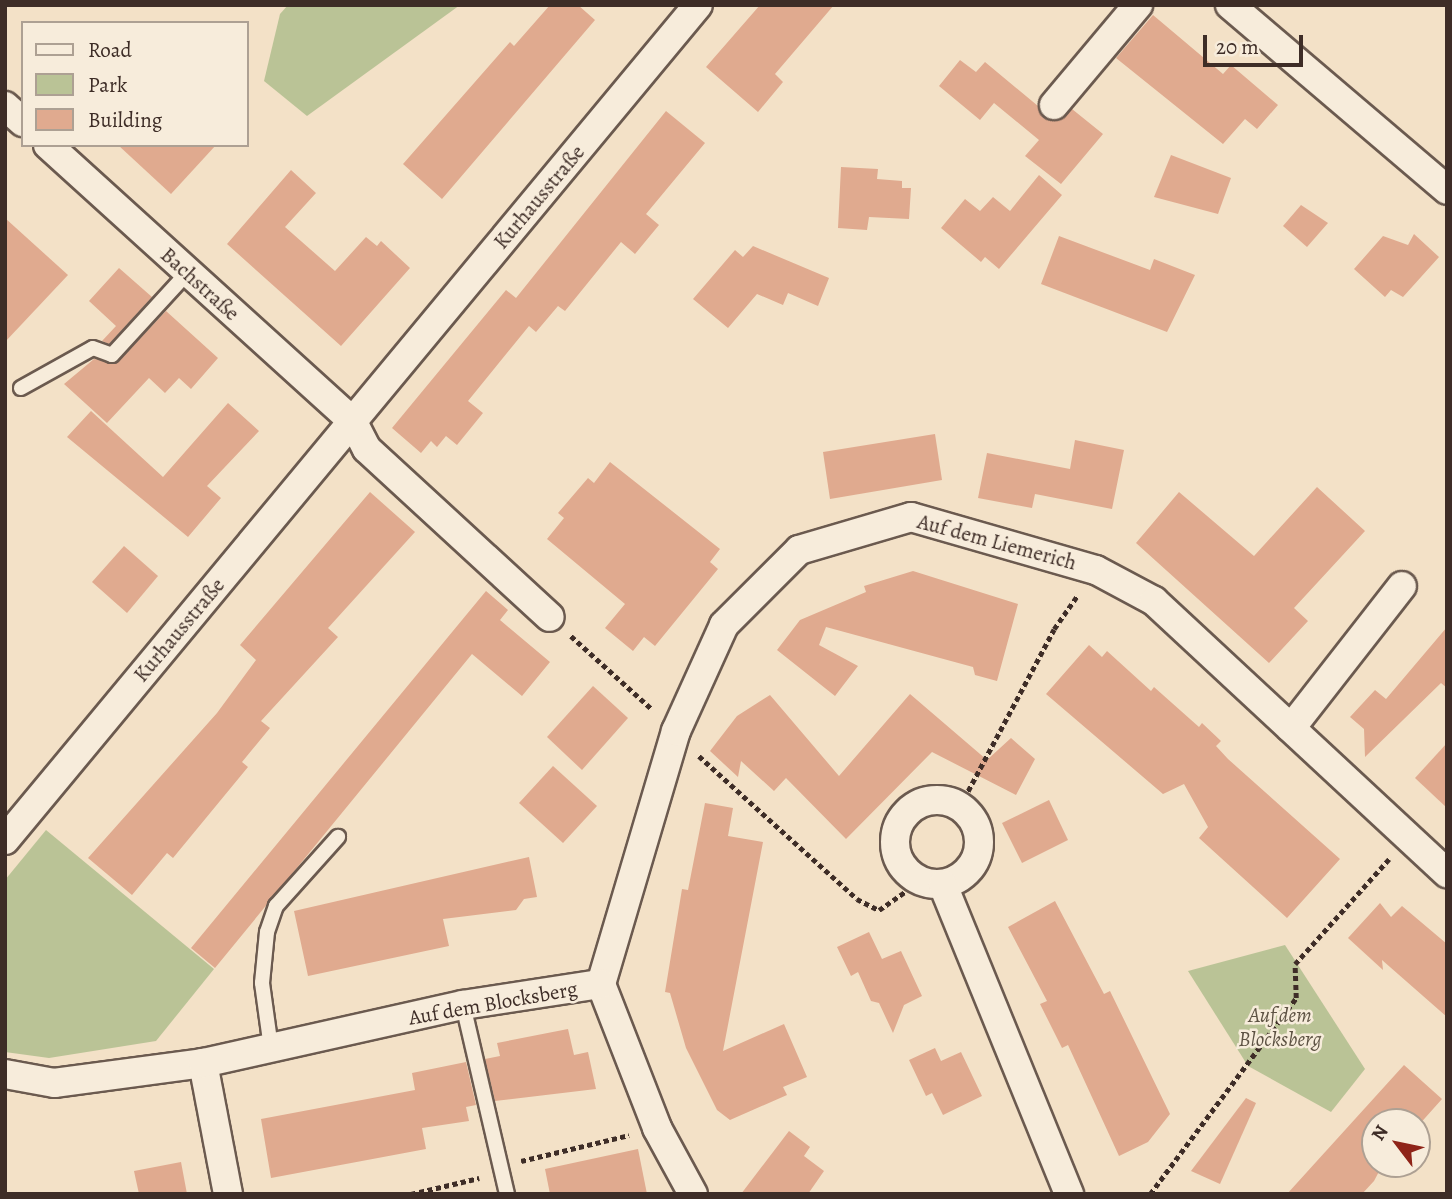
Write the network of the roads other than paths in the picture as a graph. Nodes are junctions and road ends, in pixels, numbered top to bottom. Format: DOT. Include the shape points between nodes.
graph roads {
  1 [pos="698,5"];
  2 [pos="1138,5"];
  3 [pos="1230,5"];
  4 [pos="1054,105"];
  5 [pos="5,106"];
  6 [pos="21,120"];
  7 [pos="50,147"];
  8 [pos="1447,190"];
  9 [pos="188,272"];
  10 [pos="21,388"];
  11 [pos="352,422"];
  12 [pos="1402,586"];
  13 [pos="550,617"];
  14 [pos="1291,728"];
  15 [pos="338,837"];
  16 [pos="5,840"];
  17 [pos="1447,873"];
  18 [pos="931,883"];
  19 [pos="601,984"];
  20 [pos="463,1005"];
  21 [pos="271,1048"];
  22 [pos="203,1063"];
  23 [pos="5,1074"];
  24 [pos="228,1194"];
  25 [pos="507,1194"];
  26 [pos="693,1194"];
  27 [pos="1069,1194"];
  1 -- 11 [label="street, Kurhausstraße"];
  2 -- 4 [label="street"];
  3 -- 8 [label="street"];
  5 -- 6 [label="street"];
  7 -- 9 [label="street, Bachstraße"];
  9 -- 10 [label="lane" via="112,355 93,348"];
  9 -- 11 [label="street, Bachstraße"];
  11 -- 13 [label="street" via="367,449"];
  11 -- 16 [label="street, Kurhausstraße"];
  12 -- 14 [label="street"];
  14 -- 17 [label="street, Auf dem Liemerich"];
  14 -- 19 [label="street, Auf dem Liemerich" via="1154,600 1096,570 911,517 799,550 723,625 676,731"];
  15 -- 21 [label="lane" via="276,906 267,932 262,983"];
  18 -- 18 [label="street" via="966,874 979,851 977,826 960,806 933,800 908,811 900,822 895,849 908,874"];
  18 -- 27 [label="street"];
  19 -- 20 [label="street, Auf dem Blocksberg"];
  19 -- 26 [label="street, Auf dem Blocksberg" via="657,1128"];
  20 -- 21 [label="street, Auf dem Blocksberg"];
  20 -- 25 [label="lane"];
  21 -- 22 [label="street, Auf dem Blocksberg"];
  22 -- 23 [label="street, Auf dem Blocksberg" via="54,1083"];
  22 -- 24 [label="street"];
}
